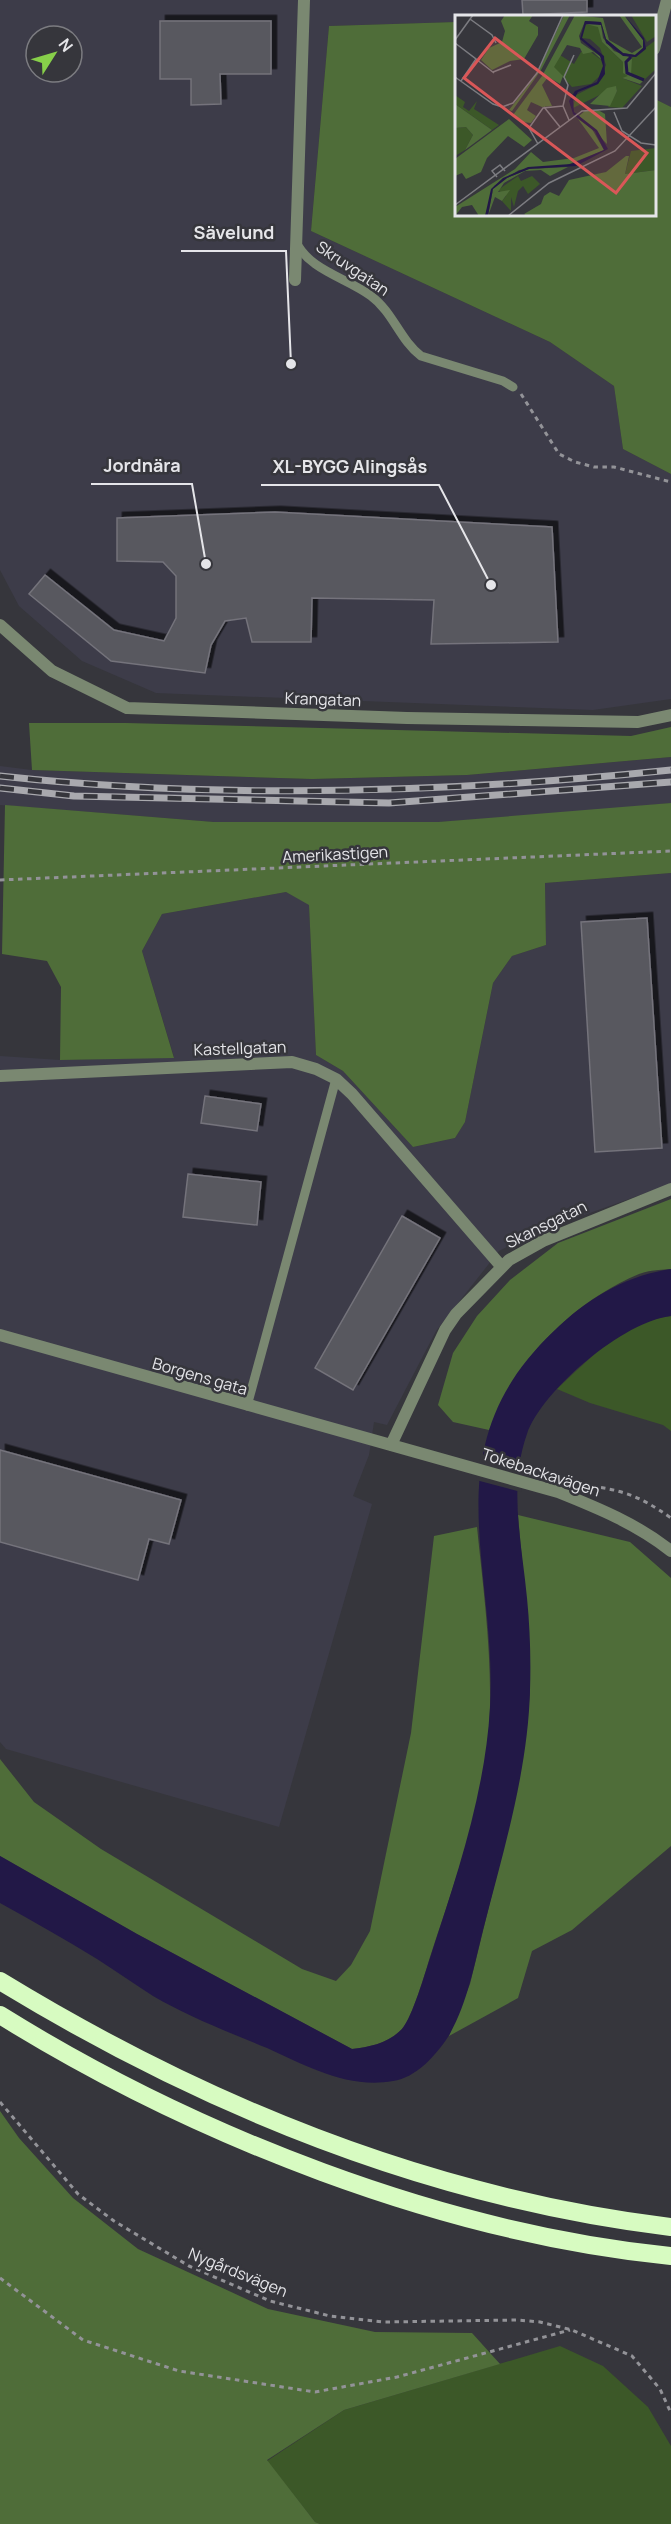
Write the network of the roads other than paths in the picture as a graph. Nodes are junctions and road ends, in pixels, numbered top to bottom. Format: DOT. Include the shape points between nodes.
graph roads {
  1 [pos="304,0"];
  2 [pos="667,0"];
  3 [pos="656,41"];
  4 [pos="296,242"];
  5 [pos="295,280"];
  6 [pos="513,387"];
  7 [pos="0,625"];
  8 [pos="671,716"];
  9 [pos="0,1076"];
  10 [pos="336,1079"];
  11 [pos="671,1189"];
  12 [pos="501,1266"];
  13 [pos="0,1335"];
  14 [pos="247,1406"];
  15 [pos="392,1445"];
  16 [pos="671,1551"];
  17 [pos="0,1981"];
  18 [pos="0,2015"];
  19 [pos="671,2227"];
  20 [pos="671,2256"];
  1 -- 4 [label="street"];
  2 -- 3 [label="street"];
  4 -- 5 [label="street"];
  4 -- 6 [label="lane, Skruvgatan" via="312,262 381,304 412,350"];
  7 -- 8 [label="street, Krangatan" via="52,671 127,708 627,722"];
  9 -- 10 [label="street, Kastellgatan" via="292,1062"];
  10 -- 12 [label="street, Kastellgatan" via="372,1115"];
  10 -- 14 [label="lane"];
  11 -- 12 [label="street, Skansgatan" via="543,1241"];
  12 -- 15 [label="street, Skansgatan" via="445,1330"];
  13 -- 14 [label="street, Borgens gata"];
  14 -- 15 [label="street, Borgens gata"];
  15 -- 16 [label="street, Tokebackavägen" via="558,1492 649,1534"];
  17 -- 19 [label="highway" via="109,2045 192,2086 345,2150 530,2202"];
  18 -- 20 [label="highway" via="178,2111 355,2183 560,2240"];
}
